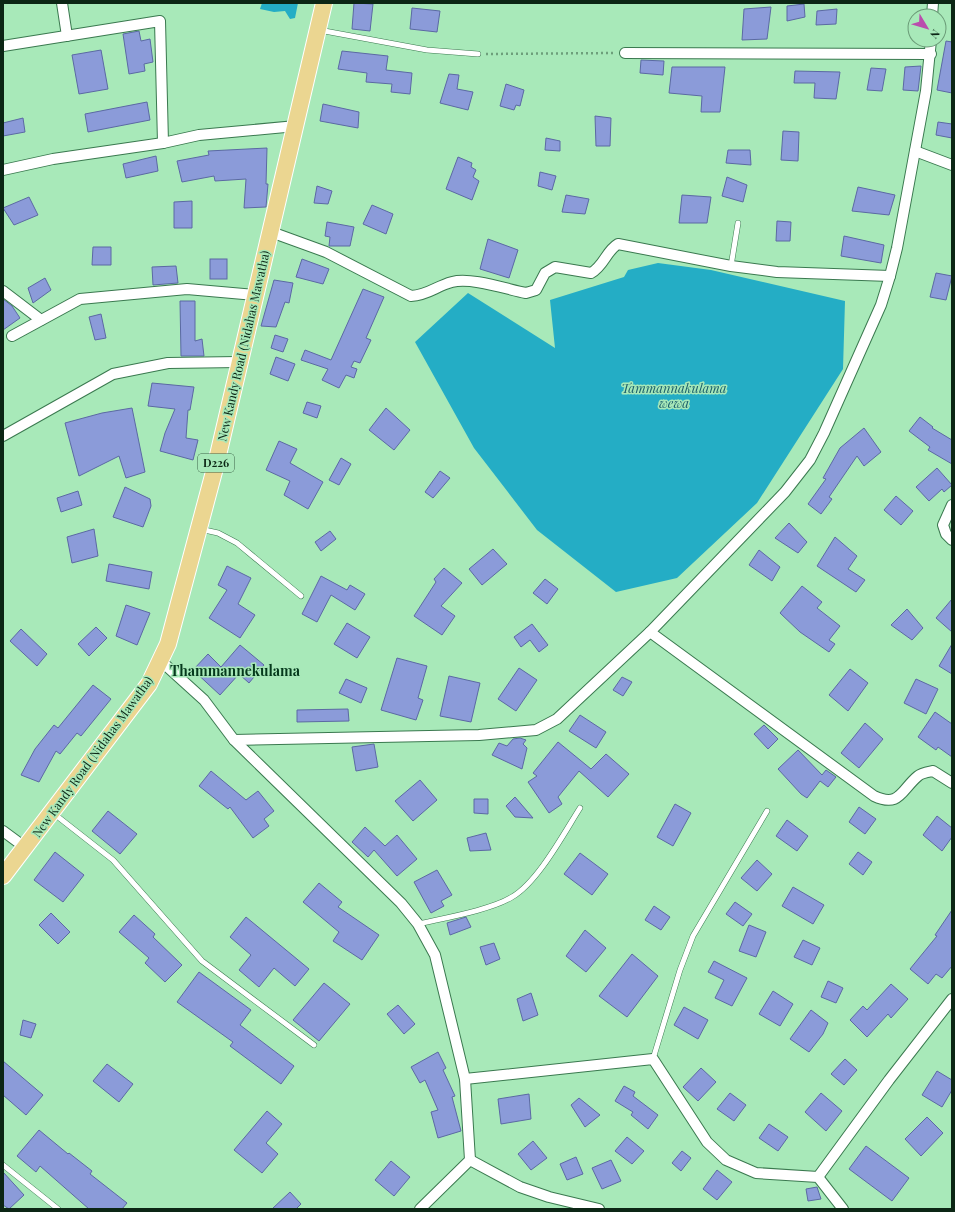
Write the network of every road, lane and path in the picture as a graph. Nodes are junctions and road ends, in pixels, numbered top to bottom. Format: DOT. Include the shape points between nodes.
graph roads {
  1 [pos="62,3"];
  2 [pos="324,3"];
  3 [pos="318,30"];
  4 [pos="67,36"];
  5 [pos="3,46"];
  6 [pos="931,48"];
  7 [pos="625,53"];
  8 [pos="478,54"];
  9 [pos="931,54"];
  10 [pos="296,126"];
  11 [pos="163,143"];
  12 [pos="915,151"];
  13 [pos="952,165"];
  14 [pos="3,170"];
  15 [pos="738,223"];
  16 [pos="271,232"];
  17 [pos="731,266"];
  18 [pos="890,276"];
  19 [pos="3,290"];
  20 [pos="255,295"];
  21 [pos="41,320"];
  22 [pos="12,336"];
  23 [pos="239,362"];
  24 [pos="3,436"];
  25 [pos="952,505"];
  26 [pos="200,529"];
  27 [pos="952,540"];
  28 [pos="301,596"];
  29 [pos="650,632"];
  30 [pos="161,661"];
  31 [pos="234,740"];
  32 [pos="952,783"];
  33 [pos="580,808"];
  34 [pos="52,812"];
  35 [pos="767,812"];
  36 [pos="3,831"];
  37 [pos="26,848"];
  38 [pos="3,876"];
  39 [pos="418,924"];
  40 [pos="952,999"];
  41 [pos="314,1045"];
  42 [pos="653,1059"];
  43 [pos="465,1080"];
  44 [pos="470,1160"];
  45 [pos="3,1164"];
  46 [pos="818,1177"];
  47 [pos="58,1209"];
  48 [pos="420,1209"];
  49 [pos="599,1209"];
  50 [pos="843,1209"];
  1 -- 4 [label="street"];
  2 -- 3 [label="main road, New Kandy Road (Nidahas Mawatha) / D226"];
  3 -- 8 [label="lane" via="427,50"];
  3 -- 10 [label="main road, New Kandy Road (Nidahas Mawatha) / D226"];
  4 -- 5 [label="street"];
  4 -- 11 [label="street" via="160,21"];
  6 -- 9 [label="street"];
  7 -- 8 [label="path"];
  7 -- 9 [label="street"];
  9 -- 12 [label="street"];
  10 -- 11 [label="street" via="199,134"];
  10 -- 16 [label="main road, New Kandy Road (Nidahas Mawatha) / D226"];
  11 -- 14 [label="street" via="53,159"];
  12 -- 13 [label="street"];
  12 -- 18 [label="street"];
  15 -- 17 [label="lane"];
  16 -- 17 [label="street" via="326,252 411,296 423,296 451,282 463,280 526,294 536,290 545,273 555,267 591,273 599,269 611,248 618,244"];
  16 -- 20 [label="main road, New Kandy Road (Nidahas Mawatha) / D226"];
  17 -- 18 [label="street" via="777,272"];
  18 -- 29 [label="street" via="882,305 810,460 785,492"];
  19 -- 21 [label="street"];
  20 -- 21 [label="street" via="186,289 80,299"];
  20 -- 23 [label="main road, New Kandy Road (Nidahas Mawatha) / D226"];
  21 -- 22 [label="street"];
  23 -- 24 [label="street" via="168,363 113,374"];
  23 -- 26 [label="main road, New Kandy Road (Nidahas Mawatha) / D226"];
  25 -- 27 [label="street" via="943,525 946,534"];
  26 -- 28 [label="lane" via="218,533 237,542"];
  26 -- 30 [label="main road, New Kandy Road (Nidahas Mawatha) / D226"];
  29 -- 31 [label="street" via="557,719 536,730 478,735"];
  29 -- 32 [label="street" via="874,796 892,800 900,796 919,775 933,771"];
  30 -- 31 [label="street" via="204,700"];
  30 -- 34 [label="main road, New Kandy Road (Nidahas Mawatha) / D226" via="149,684"];
  31 -- 39 [label="street" via="401,903"];
  33 -- 39 [label="lane" via="542,867 512,898"];
  34 -- 37 [label="main road, New Kandy Road (Nidahas Mawatha) / D226"];
  34 -- 41 [label="lane" via="113,860 202,961"];
  35 -- 42 [label="lane" via="693,936"];
  36 -- 37 [label="street"];
  37 -- 38 [label="main road, New Kandy Road (Nidahas Mawatha) / D226"];
  39 -- 43 [label="street" via="435,955"];
  40 -- 46 [label="street"];
  42 -- 43 [label="street"];
  42 -- 46 [label="street" via="707,1142 726,1160 756,1173"];
  43 -- 44 [label="street"];
  44 -- 48 [label="street"];
  44 -- 49 [label="street" via="520,1186 549,1197"];
  45 -- 47 [label="lane"];
  46 -- 50 [label="street"];
}
